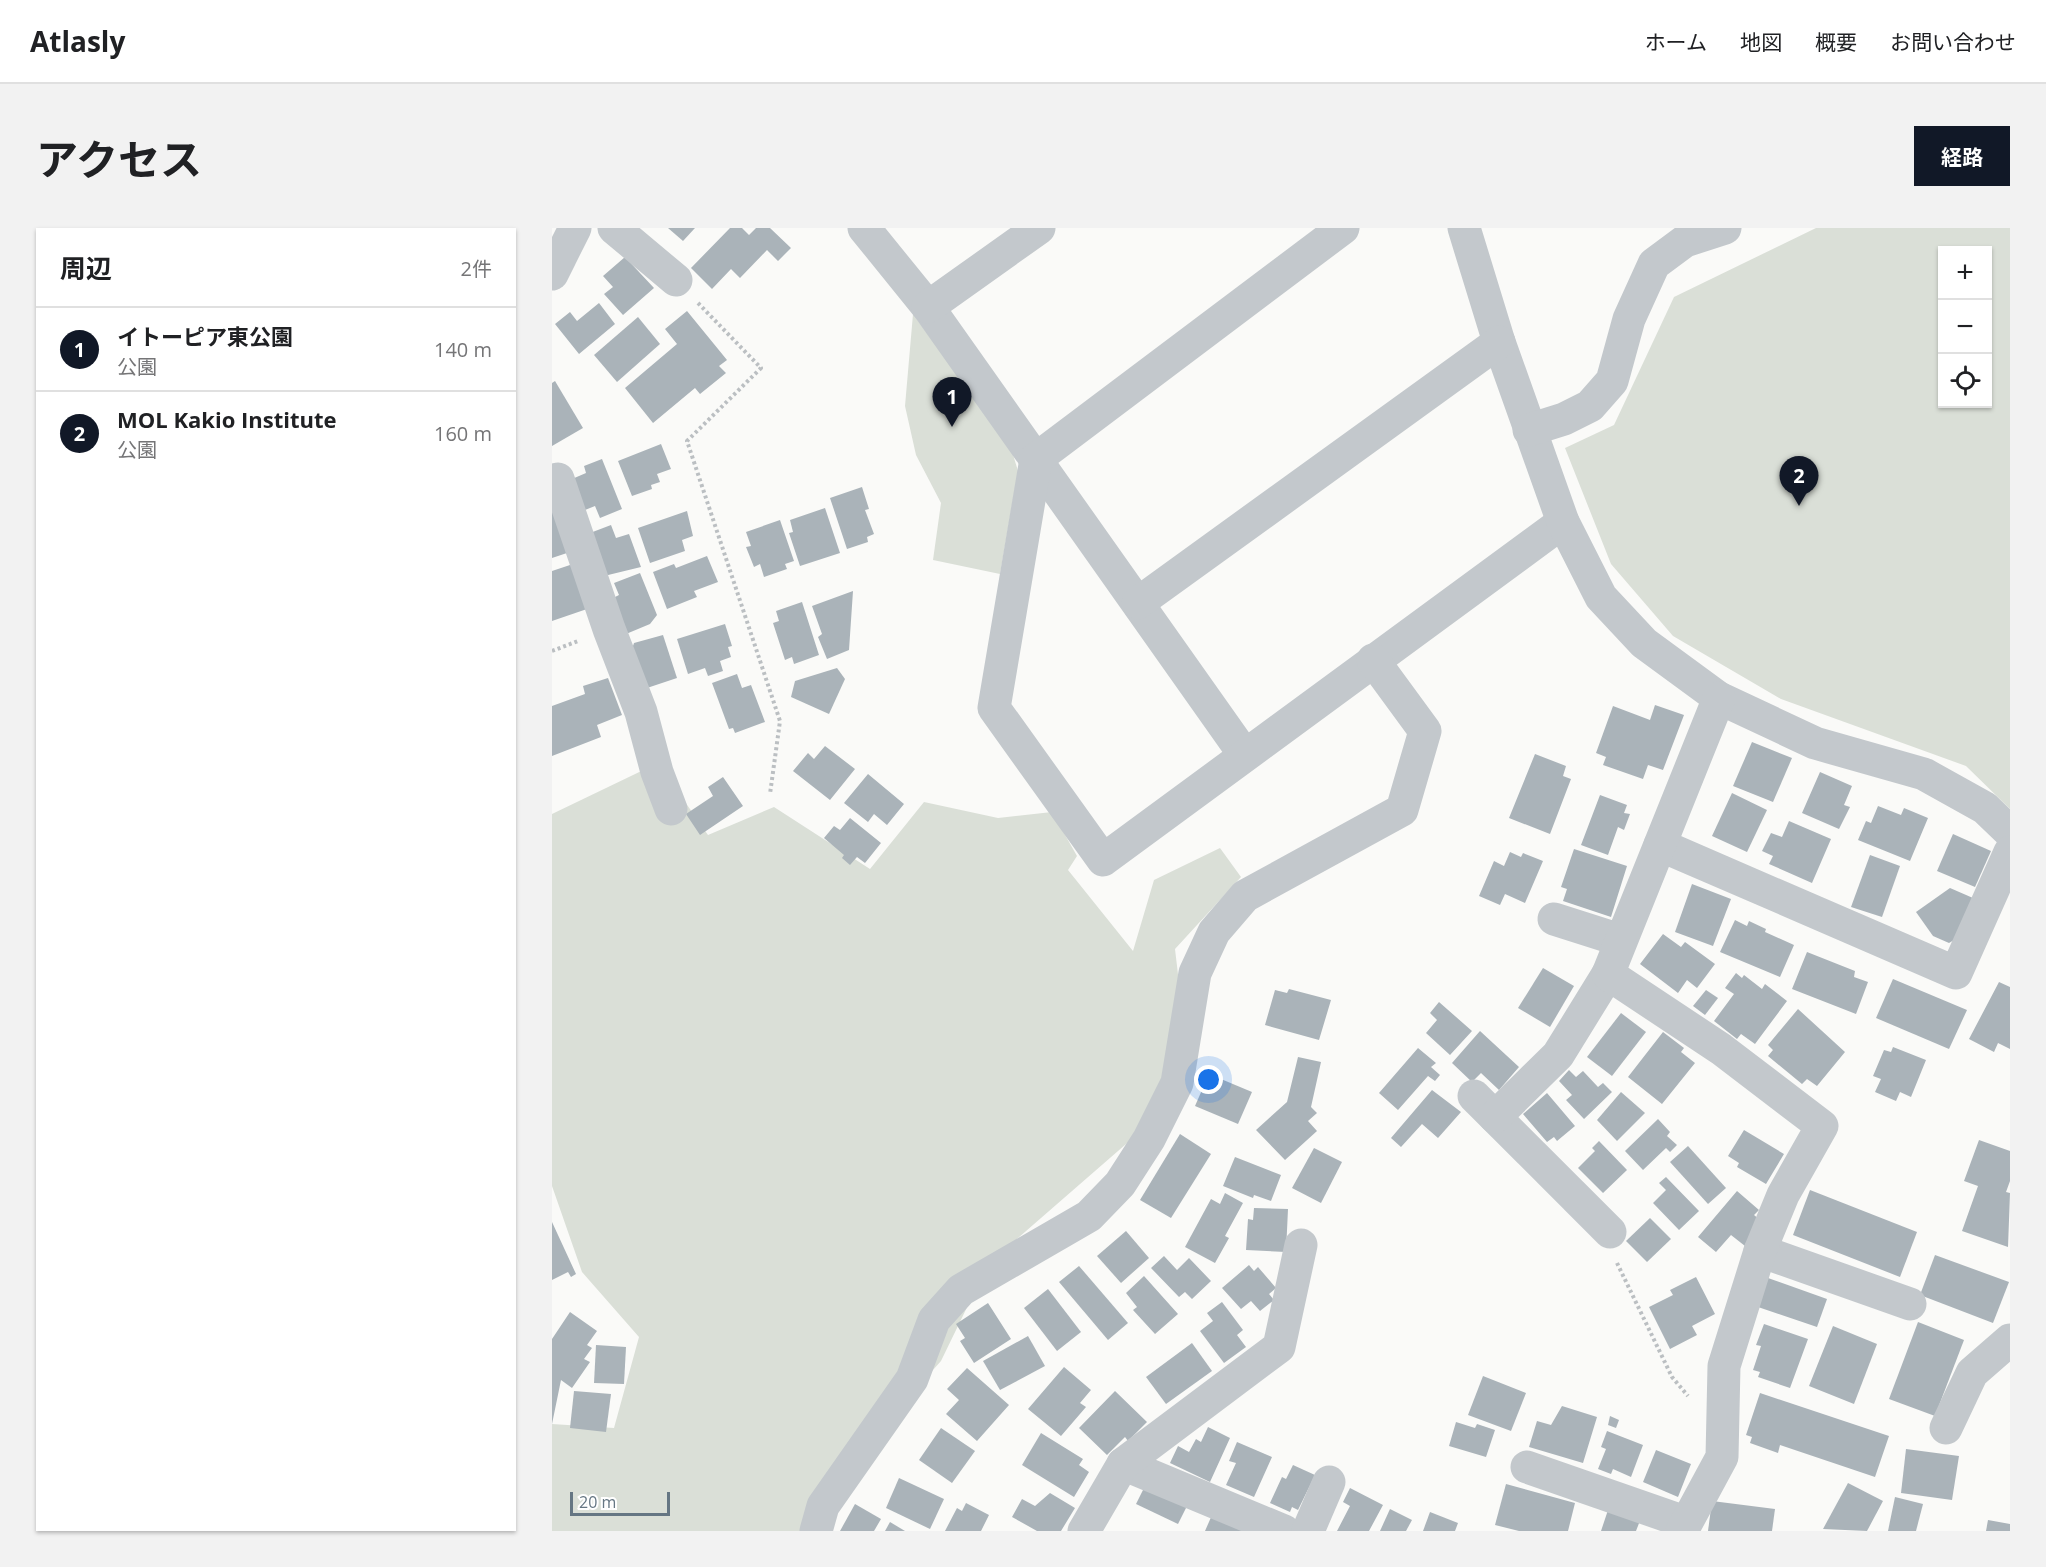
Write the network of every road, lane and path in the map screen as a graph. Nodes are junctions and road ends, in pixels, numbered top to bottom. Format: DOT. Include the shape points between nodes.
graph roads {
  1 [pos="575,228"];
  2 [pos="614,228"];
  3 [pos="864,228"];
  4 [pos="1039,228"];
  5 [pos="1343,228"];
  6 [pos="1464,228"];
  7 [pos="1725,228"];
  8 [pos="552,274"];
  9 [pos="676,280"];
  10 [pos="928,307"];
  11 [pos="1499,342"];
  12 [pos="1529,430"];
  13 [pos="1036,459"];
  14 [pos="552,481"];
  15 [pos="1563,522"];
  16 [pos="1138,603"];
  17 [pos="1373,660"];
  18 [pos="1719,698"];
  19 [pos="1244,754"];
  20 [pos="770,794"];
  21 [pos="671,809"];
  22 [pos="2010,832"];
  23 [pos="1660,845"];
  24 [pos="2010,852"];
  25 [pos="1554,919"];
  26 [pos="1620,940"];
  27 [pos="1608,974"];
  28 [pos="1610,1232"];
  29 [pos="1301,1245"];
  30 [pos="1760,1251"];
  31 [pos="1910,1304"];
  32 [pos="2010,1340"];
  33 [pos="1946,1428"];
  34 [pos="1723,1435"];
  35 [pos="1123,1464"];
  36 [pos="1527,1467"];
  37 [pos="1329,1482"];
  38 [pos="1683,1527"];
  39 [pos="816,1531"];
  40 [pos="1084,1531"];
  41 [pos="1284,1531"];
  42 [pos="1308,1531"];
  1 -- 8 [label="street"];
  2 -- 9 [label="street"];
  3 -- 10 [label="street"];
  4 -- 10 [label="street"];
  5 -- 13 [label="street"];
  6 -- 11 [label="street"];
  7 -- 12 [label="street" via="1685,241 1654,264 1629,319 1612,381 1590,406"];
  9 -- 20 [label="path" via="761,368 687,441 780,721"];
  10 -- 13 [label="street"];
  11 -- 12 [label="street"];
  11 -- 16 [label="street"];
  12 -- 15 [label="street"];
  13 -- 16 [label="street"];
  13 -- 19 [label="street" via="994,708 1102,860"];
  14 -- 21 [label="street" via="558,479 641,712"];
  15 -- 17 [label="street"];
  15 -- 18 [label="street" via="1601,597 1644,643"];
  16 -- 19 [label="street"];
  17 -- 19 [label="street"];
  17 -- 39 [label="street" via="1425,731 1402,810 1245,896 1214,933 1195,973 1178,1083 1120,1184 1089,1216 961,1290 934,1320 912,1379 823,1506"];
  18 -- 22 [label="street" via="1815,743 1924,774 1985,808"];
  18 -- 23 [label="street"];
  23 -- 24 [label="street" via="1956,973"];
  23 -- 26 [label="street"];
  25 -- 26 [label="street"];
  26 -- 27 [label="street"];
  27 -- 28 [label="street" via="1558,1055 1484,1107"];
  27 -- 30 [label="street" via="1721,1049 1822,1126 1783,1195"];
  28 -- 34 [label="path" via="1608,1244 1672,1377"];
  29 -- 35 [label="street" via="1279,1347"];
  30 -- 31 [label="street"];
  30 -- 34 [label="street" via="1724,1366"];
  32 -- 33 [label="street" via="1972,1373"];
  34 -- 38 [label="street" via="1722,1456"];
  35 -- 40 [label="street"];
  35 -- 41 [label="street"];
  36 -- 38 [label="street"];
  37 -- 42 [label="street"];
}
